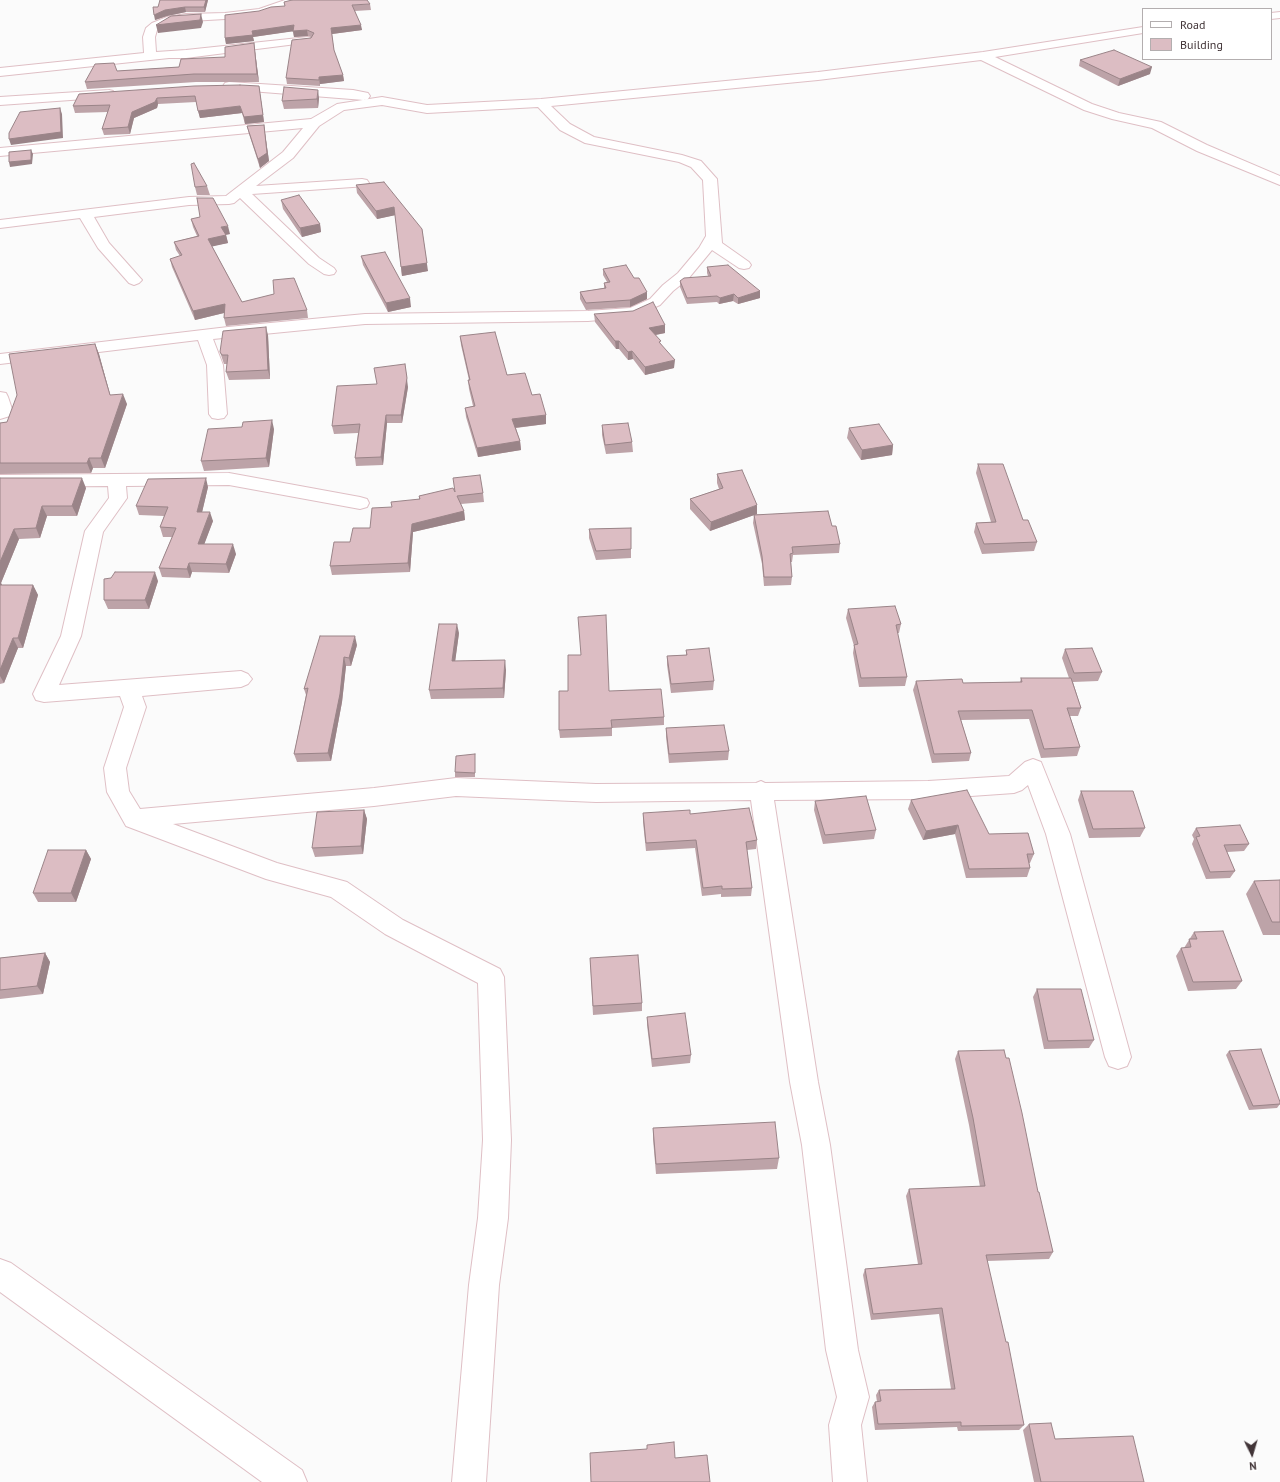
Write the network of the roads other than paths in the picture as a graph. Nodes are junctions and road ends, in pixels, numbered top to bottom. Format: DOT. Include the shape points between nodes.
graph roads {
  1 [pos="296,0"];
  2 [pos="1142,30"];
  3 [pos="308,40"];
  4 [pos="186,54"];
  5 [pos="150,56"];
  6 [pos="983,56"];
  7 [pos="202,66"];
  8 [pos="0,72"];
  9 [pos="219,86"];
  10 [pos="123,93"];
  11 [pos="0,101"];
  12 [pos="382,101"];
  13 [pos="541,104"];
  14 [pos="314,123"];
  15 [pos="0,152"];
  16 [pos="1280,181"];
  17 [pos="362,183"];
  18 [pos="241,191"];
  19 [pos="85,214"];
  20 [pos="0,224"];
  21 [pos="713,236"];
  22 [pos="744,265"];
  23 [pos="329,272"];
  24 [pos="134,280"];
  25 [pos="204,335"];
  26 [pos="0,359"];
  27 [pos="0,397"];
  28 [pos="0,414"];
  29 [pos="218,414"];
  30 [pos="117,480"];
  31 [pos="0,481"];
  32 [pos="360,503"];
  33 [pos="761,790"];
  34 [pos="134,819"];
  35 [pos="1118,1057"];
  36 [pos="0,1274"];
  37 [pos="290,1482"];
  38 [pos="468,1482"];
  39 [pos="850,1482"];
  1 -- 5 [label="street" via="260,12 171,19 152,28 149,37"];
  2 -- 6 [label="street"];
  3 -- 4 [label="street"];
  4 -- 5 [label="street"];
  4 -- 7 [label="street" via="204,58"];
  5 -- 8 [label="street"];
  6 -- 13 [label="street" via="818,76"];
  6 -- 16 [label="street" via="1088,107 1156,125 1202,148"];
  9 -- 12 [label="street" via="353,94"];
  10 -- 11 [label="street"];
  12 -- 13 [label="street" via="427,109"];
  12 -- 14 [label="street" via="341,107"];
  13 -- 21 [label="street" via="565,127 590,140 696,164 710,179"];
  14 -- 15 [label="street"];
  14 -- 18 [label="street" via="288,155"];
  17 -- 18 [label="street"];
  18 -- 19 [label="street" via="229,200 189,201"];
  18 -- 23 [label="street" via="314,261"];
  19 -- 20 [label="street"];
  19 -- 24 [label="street" via="103,245"];
  21 -- 22 [label="street" via="715,244 721,250"];
  21 -- 25 [label="street" via="683,276 655,302 633,312 588,316 365,319"];
  25 -- 26 [label="street"];
  25 -- 29 [label="street" via="215,365"];
  27 -- 28 [label="street" via="4,412"];
  30 -- 31 [label="street"];
  30 -- 32 [label="street" via="229,479"];
  30 -- 34 [label="street" via="118,498 94,530 71,636 44,694 241,679 129,690 135,707 115,768 118,792"];
  33 -- 34 [label="street" via="596,793 456,787"];
  33 -- 35 [label="street" via="928,790 1014,784 1033,768 1058,834"];
  33 -- 39 [label="street" via="804,1082 816,1145 842,1350 853,1397 845,1425"];
  34 -- 38 [label="street" via="274,872 338,889 394,927 491,978 497,1140 493,1218 484,1285"];
  36 -- 37 [label="street"];
}
